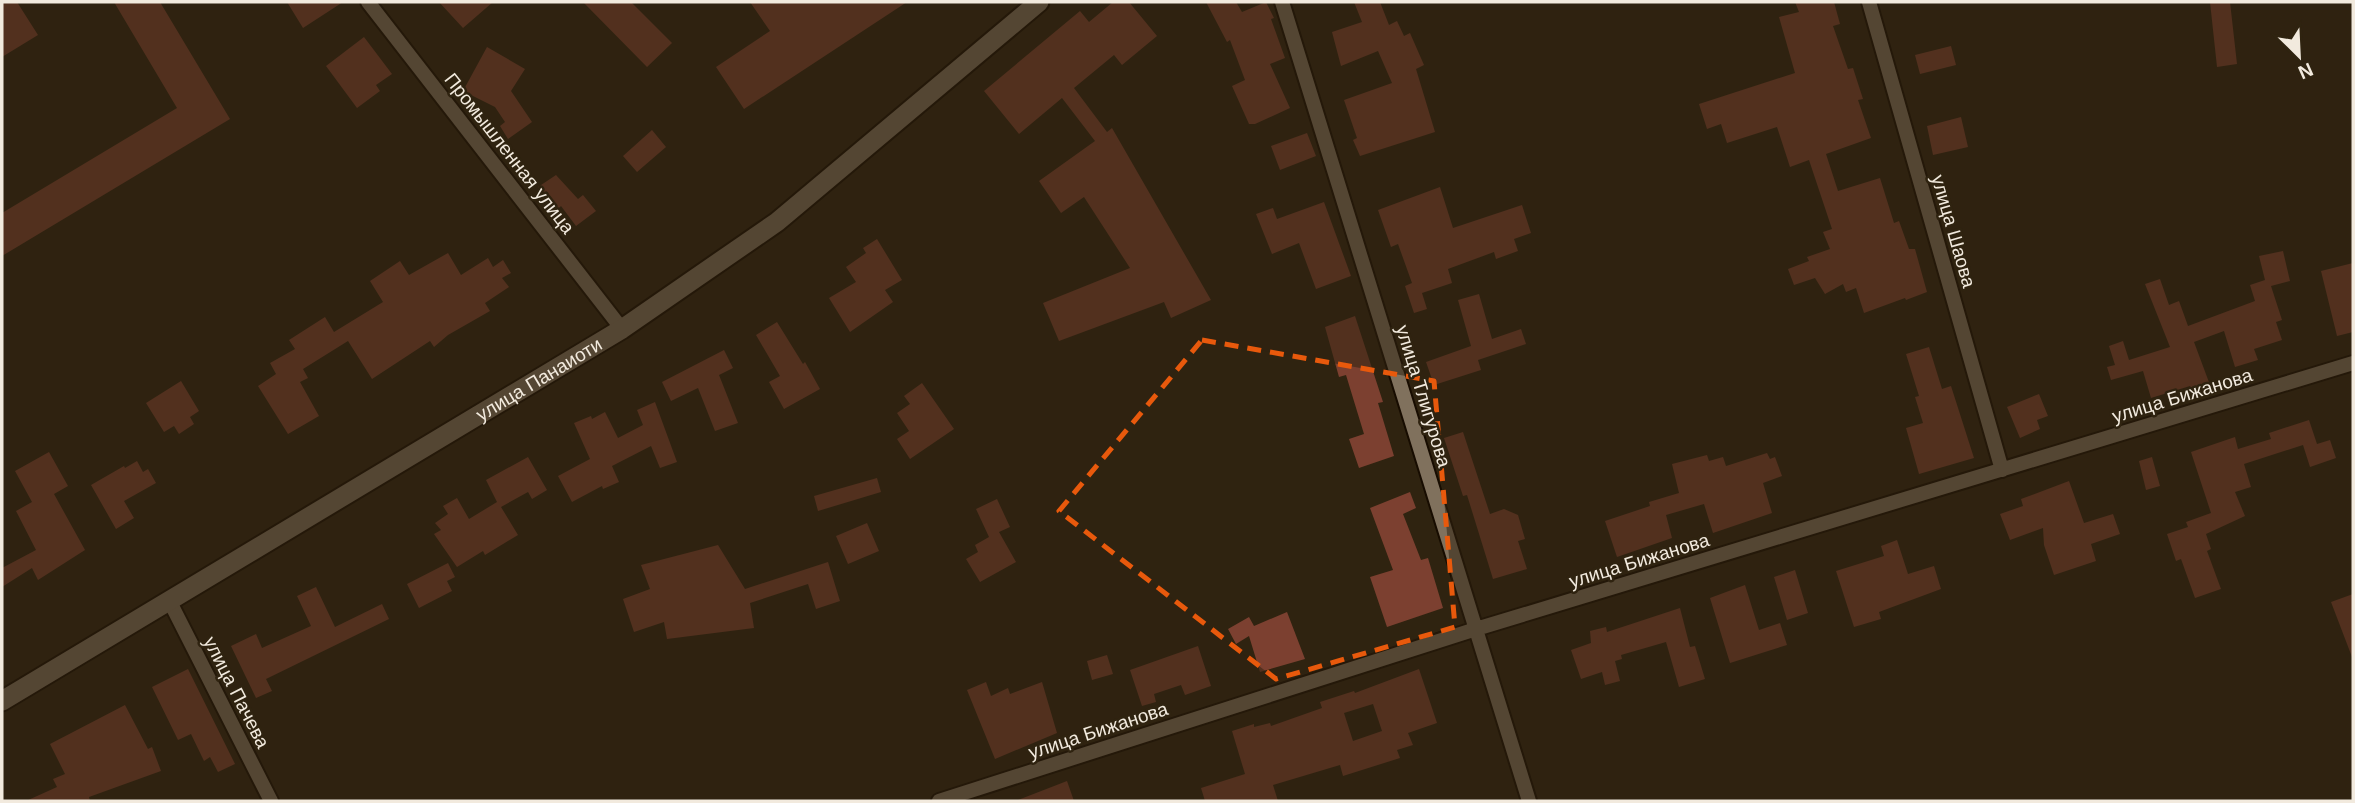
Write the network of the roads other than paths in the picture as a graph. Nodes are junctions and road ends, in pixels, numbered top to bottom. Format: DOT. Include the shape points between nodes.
graph roads {
  1 [pos="368,2"];
  2 [pos="1039,2"];
  3 [pos="1282,2"];
  4 [pos="1869,2"];
  5 [pos="622,329"];
  6 [pos="2353,363"];
  7 [pos="2002,470"];
  8 [pos="169,600"];
  9 [pos="1476,629"];
  10 [pos="2,701"];
  11 [pos="271,801"];
  12 [pos="939,801"];
  13 [pos="1529,801"];
  1 -- 5 [label="street, Промышленная улица"];
  2 -- 5 [label="street, улица Панаиоти" via="777,222"];
  3 -- 9 [label="street, улица Тлигурова"];
  4 -- 7 [label="street, улица Шаова"];
  5 -- 8 [label="street, улица Панаиоти"];
  6 -- 7 [label="street, улица Бижанова"];
  7 -- 9 [label="street, улица Бижанова"];
  8 -- 10 [label="street, улица Панаиоти"];
  8 -- 11 [label="street, улица Пачева"];
  9 -- 12 [label="street, улица Бижанова"];
  9 -- 13 [label="street, улица Тлигурова"];
}
